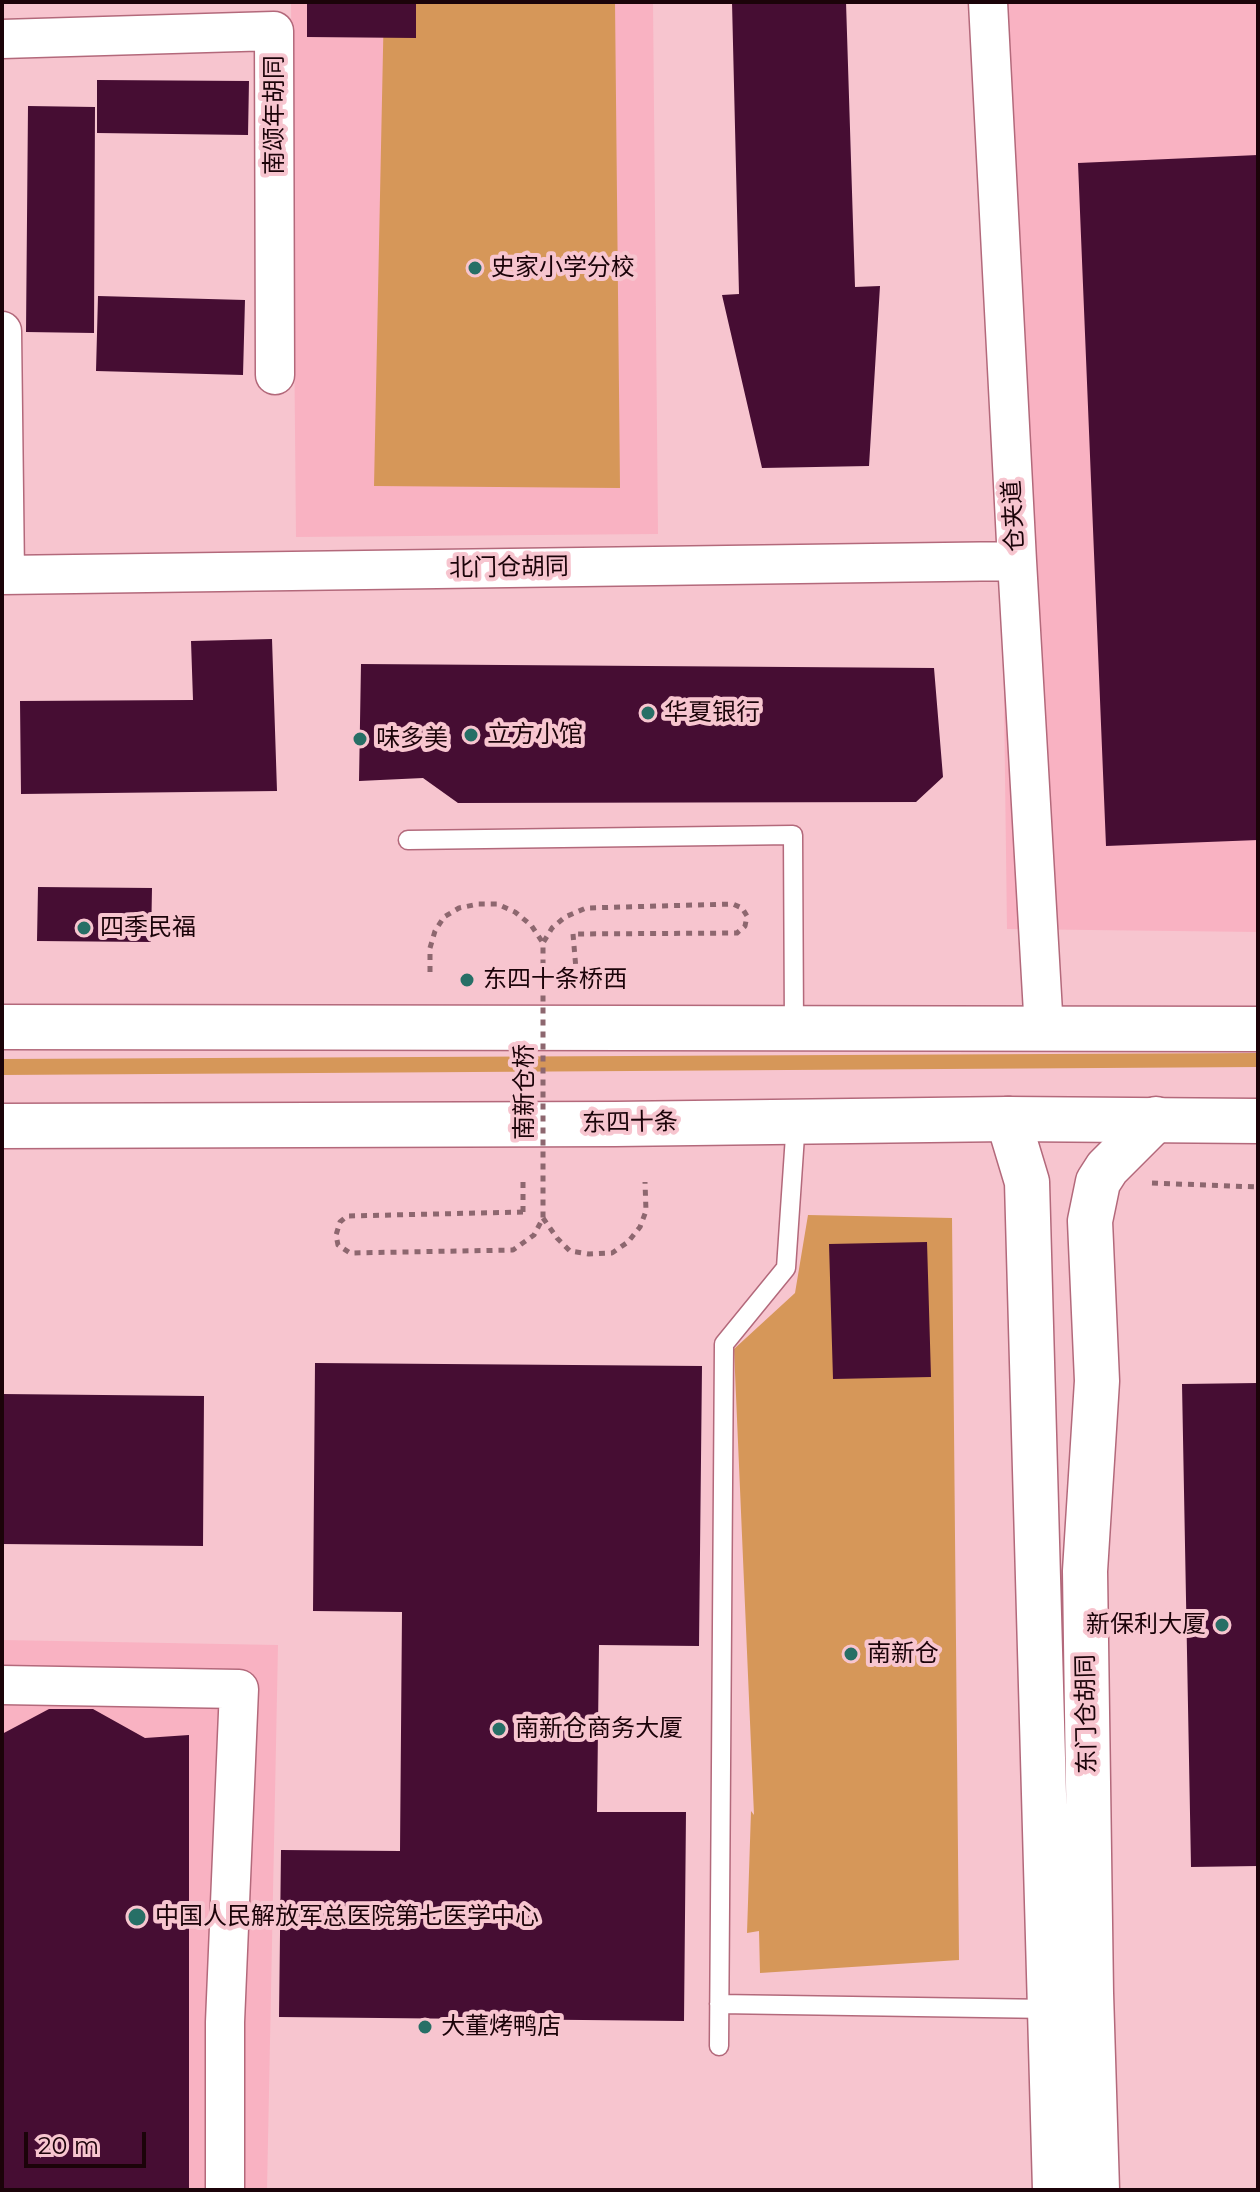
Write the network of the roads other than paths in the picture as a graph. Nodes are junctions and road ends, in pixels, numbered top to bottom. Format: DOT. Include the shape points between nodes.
graph roads {
  1 [pos="988,2"];
  2 [pos="2,39"];
  3 [pos="2,331"];
  4 [pos="275,375"];
  5 [pos="1017,561"];
  6 [pos="4,575"];
  7 [pos="408,840"];
  8 [pos="2,1027"];
  9 [pos="794,1029"];
  10 [pos="1258,1029"];
  11 [pos="1044,1030"];
  12 [pos="1008,1119"];
  13 [pos="1156,1119"];
  14 [pos="796,1121"];
  15 [pos="1258,1121"];
  16 [pos="2,1126"];
  17 [pos="2,1685"];
  18 [pos="719,2004"];
  19 [pos="1050,2009"];
  20 [pos="719,2046"];
  21 [pos="225,2190"];
  22 [pos="1055,2190"];
  23 [pos="1097,2190"];
  1 -- 5 [label="street, 仓夹道"];
  2 -- 4 [label="street, 南颂年胡同" via="274,31"];
  3 -- 6 [label="street"];
  5 -- 6 [label="street, 北门仓胡同"];
  5 -- 11 [label="street, 仓夹道"];
  7 -- 9 [label="lane" via="793,835"];
  8 -- 9 [label="main road"];
  9 -- 11 [label="main road"];
  10 -- 11 [label="main road"];
  12 -- 13 [label="main road, 东四十条"];
  12 -- 14 [label="main road, 东四十条"];
  12 -- 19 [label="main road, 东门仓胡同" via="1027,1182"];
  13 -- 15 [label="main road, 东四十条"];
  13 -- 23 [label="main road, 东门仓胡同" via="1107,1168 1098,1182 1090,1221 1097,1381 1085,1571"];
  14 -- 16 [label="main road, 东四十条"];
  14 -- 18 [label="lane" via="786,1268 724,1344"];
  17 -- 21 [label="street" via="239,1689 225,2022"];
  18 -- 19 [label="lane"];
  18 -- 20 [label="lane"];
  19 -- 22 [label="main road, 东门仓胡同"];
}
